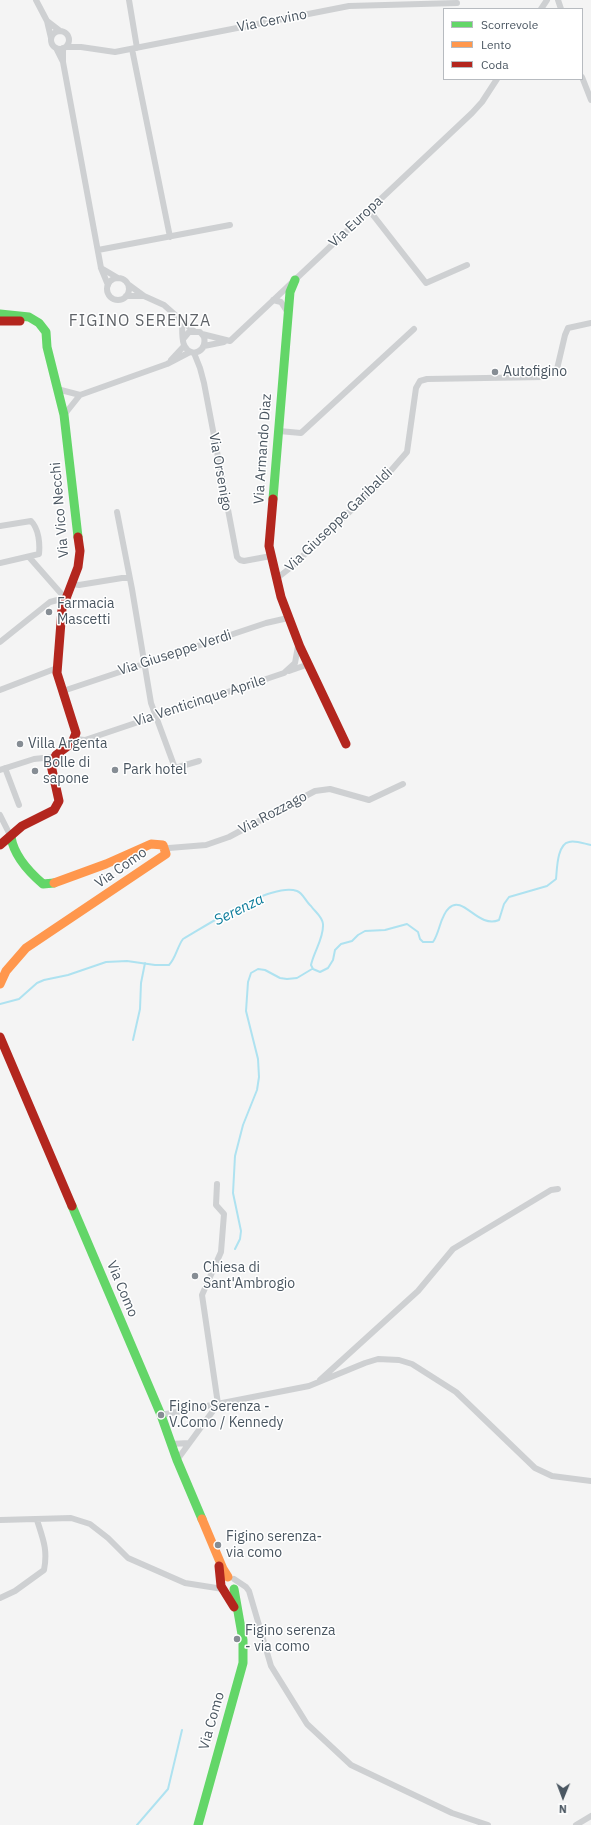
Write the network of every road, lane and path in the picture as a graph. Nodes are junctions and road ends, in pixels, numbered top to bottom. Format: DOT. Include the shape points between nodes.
graph roads {
  1 [pos="36,0"];
  2 [pos="129,0"];
  3 [pos="457,3"];
  4 [pos="47,21"];
  5 [pos="60,32"];
  6 [pos="51,38"];
  7 [pos="66,45"];
  8 [pos="56,48"];
  9 [pos="135,49"];
  10 [pos="63,62"];
  11 [pos="583,79"];
  12 [pos="496,80"];
  13 [pos="591,100"];
  14 [pos="369,210"];
  15 [pos="230,225"];
  16 [pos="170,237"];
  17 [pos="98,250"];
  18 [pos="467,265"];
  19 [pos="101,268"];
  20 [pos="118,278"];
  21 [pos="295,280"];
  22 [pos="108,285"];
  23 [pos="129,285"];
  24 [pos="126,296"];
  25 [pos="144,296"];
  26 [pos="273,300"];
  27 [pos="288,313"];
  28 [pos="2,315"];
  29 [pos="0,321"];
  30 [pos="182,321"];
  31 [pos="591,323"];
  32 [pos="414,329"];
  33 [pos="194,331"];
  34 [pos="202,334"];
  35 [pos="184,338"];
  36 [pos="230,341"];
  37 [pos="184,346"];
  38 [pos="48,347"];
  39 [pos="203,348"];
  40 [pos="192,352"];
  41 [pos="167,364"];
  42 [pos="200,368"];
  43 [pos="57,389"];
  44 [pos="80,395"];
  45 [pos="64,414"];
  46 [pos="279,431"];
  47 [pos="117,512"];
  48 [pos="0,526"];
  49 [pos="271,556"];
  50 [pos="29,557"];
  51 [pos="0,563"];
  52 [pos="129,578"];
  53 [pos="276,579"];
  54 [pos="71,584"];
  55 [pos="65,598"];
  56 [pos="288,618"];
  57 [pos="297,636"];
  58 [pos="0,642"];
  59 [pos="145,663"];
  60 [pos="308,664"];
  61 [pos="58,668"];
  62 [pos="284,673"];
  63 [pos="0,690"];
  64 [pos="63,691"];
  65 [pos="156,716"];
  66 [pos="75,739"];
  67 [pos="346,744"];
  68 [pos="53,757"];
  69 [pos="199,761"];
  70 [pos="3,769"];
  71 [pos="403,784"];
  72 [pos="19,805"];
  73 [pos="0,815"];
  74 [pos="11,837"];
  75 [pos="0,845"];
  76 [pos="166,852"];
  77 [pos="0,984"];
  78 [pos="0,1036"];
  79 [pos="217,1184"];
  80 [pos="558,1189"];
  81 [pos="317,1383"];
  82 [pos="218,1404"];
  83 [pos="161,1415"];
  84 [pos="171,1444"];
  85 [pos="189,1444"];
  86 [pos="177,1460"];
  87 [pos="591,1481"];
  88 [pos="0,1520"];
  89 [pos="37,1520"];
  90 [pos="228,1585"];
  91 [pos="0,1598"];
  92 [pos="591,1816"];
  93 [pos="198,1825"];
  94 [pos="488,1825"];
  95 [pos="576,1825"];
  1 -- 4 [label="street"];
  2 -- 9 [label="street"];
  3 -- 9 [label="street, Via Cervino" via="349,6"];
  4 -- 5 [label="street"];
  4 -- 6 [label="street"];
  5 -- 6 [label="street" via="56,32"];
  5 -- 7 [label="street" via="66,34"];
  6 -- 8 [label="street"];
  7 -- 8 [label="street"];
  7 -- 9 [label="street, Via Cervino" via="115,52"];
  7 -- 10 [label="street"];
  8 -- 10 [label="street"];
  9 -- 16 [label="street"];
  10 -- 17 [label="street"];
  11 -- 13 [label="street"];
  12 -- 14 [label="street, Via Europa" via="472,113"];
  14 -- 18 [label="street" via="426,282"];
  14 -- 21 [label="street, Via Europa"];
  15 -- 16 [label="street"];
  16 -- 17 [label="street"];
  17 -- 19 [label="street"];
  19 -- 20 [label="street"];
  19 -- 22 [label="street"];
  20 -- 22 [label="street"];
  20 -- 23 [label="street"];
  21 -- 26 [label="street, Via Europa"];
  21 -- 27 [label="street, Via Armando Diaz" via="290,292"];
  22 -- 24 [label="street" via="108,292 112,297 118,300"];
  23 -- 24 [label="street"];
  23 -- 25 [label="street"];
  24 -- 25 [label="street"];
  25 -- 30 [label="street" via="164,305"];
  26 -- 27 [label="street" via="281,302"];
  26 -- 36 [label="street, Via Europa"];
  27 -- 46 [label="street, Via Armando Diaz"];
  28 -- 38 [label="street, Via Vico Necchi" via="22,315 39,323 46,332"];
  29 -- 38 [label="street, Via Vico Necchi" via="21,321 32,325"];
  30 -- 33 [label="street"];
  30 -- 35 [label="street"];
  31 -- 53 [label="street, Via Giuseppe Garibaldi" via="568,328 558,369 543,378 420,381 416,388 407,452 381,482"];
  32 -- 46 [label="street" via="301,433"];
  33 -- 34 [label="street"];
  33 -- 35 [label="street"];
  34 -- 36 [label="street"];
  34 -- 39 [label="street" via="205,342"];
  35 -- 37 [label="street"];
  36 -- 39 [label="street"];
  37 -- 40 [label="street"];
  37 -- 41 [label="street"];
  38 -- 43 [label="street, Via Vico Necchi"];
  39 -- 40 [label="street"];
  39 -- 42 [label="street"];
  40 -- 41 [label="street"];
  40 -- 42 [label="street, Via Orsenigo"];
  41 -- 44 [label="street"];
  42 -- 49 [label="street, Via Orsenigo" via="237,557 244,561"];
  43 -- 44 [label="street"];
  43 -- 45 [label="street, Via Vico Necchi"];
  44 -- 45 [label="street"];
  45 -- 54 [label="street, Via Vico Necchi" via="80,551 78,568"];
  46 -- 49 [label="street, Via Armando Diaz"];
  47 -- 52 [label="street"];
  48 -- 50 [label="street" via="31,521 35,525 39,554"];
  49 -- 53 [label="street, Via Armando Diaz"];
  50 -- 51 [label="street"];
  50 -- 55 [label="street"];
  52 -- 54 [label="street"];
  52 -- 59 [label="street"];
  53 -- 56 [label="street, Via Armando Diaz"];
  54 -- 55 [label="street, Via Vico Necchi"];
  55 -- 58 [label="street" via="50,602"];
  55 -- 61 [label="street, Via Vico Necchi"];
  56 -- 57 [label="street, Via Armando Diaz"];
  56 -- 59 [label="street, Via Giuseppe Verdi"];
  57 -- 60 [label="street, Via Armando Diaz"];
  57 -- 62 [label="street, Via Venticinque Aprile" via="295,663"];
  59 -- 64 [label="street, Via Giuseppe Verdi"];
  59 -- 65 [label="street" via="151,703"];
  60 -- 62 [label="street"];
  60 -- 67 [label="street, Via Armando Diaz"];
  61 -- 63 [label="street"];
  61 -- 64 [label="street, Via Vico Necchi" via="57,673"];
  62 -- 65 [label="street, Via Venticinque Aprile"];
  64 -- 66 [label="street, Via Vico Necchi" via="76,733"];
  65 -- 66 [label="street, Via Venticinque Aprile" via="85,740"];
  65 -- 69 [label="street" via="175,768"];
  66 -- 68 [label="street"];
  68 -- 70 [label="street"];
  68 -- 74 [label="street" via="51,765 59,797 58,804 54,810 19,828"];
  70 -- 72 [label="street"];
  71 -- 76 [label="street, Via Rozzago" via="369,800 330,789 315,791 229,837 206,845 169,848"];
  73 -- 74 [label="street, Via Como"];
  74 -- 75 [label="street"];
  74 -- 76 [label="street, Via Como" via="14,851 43,884 54,883 106,864 151,844 163,845"];
  76 -- 77 [label="street, Via Como" via="23,951 3,975"];
  78 -- 83 [label="street, Via Como"];
  79 -- 82 [label="street" via="216,1204 224,1214 221,1252 202,1295"];
  80 -- 81 [label="street" via="551,1190 453,1249 418,1291"];
  81 -- 82 [label="street"];
  81 -- 87 [label="street" via="378,1359 399,1360 412,1364 456,1392 535,1468 552,1476"];
  82 -- 83 [label="street"];
  82 -- 85 [label="street"];
  83 -- 84 [label="street, Via Como"];
  84 -- 85 [label="street"];
  84 -- 86 [label="street, Via Como"];
  85 -- 86 [label="street"];
  86 -- 90 [label="street, Via Como"];
  88 -- 89 [label="street"];
  89 -- 90 [label="street" via="71,1518 90,1524 128,1558 185,1583"];
  89 -- 91 [label="street" via="47,1556 44,1570 15,1591"];
  90 -- 93 [label="street, Via Como" via="240,1624 244,1649 243,1663"];
  90 -- 94 [label="street" via="249,1591 272,1666 307,1724 350,1765 452,1813"];
  92 -- 95 [label="street"];
}
